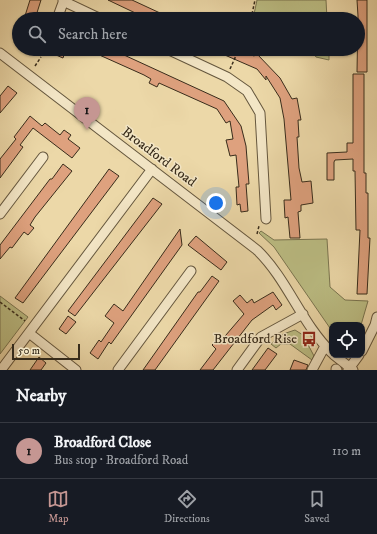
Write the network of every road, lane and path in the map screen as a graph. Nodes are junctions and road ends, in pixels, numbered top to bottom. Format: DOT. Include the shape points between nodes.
graph roads {
  1 [pos="255,0"];
  2 [pos="64,1"];
  3 [pos="60,12"];
  4 [pos="87,12"];
  5 [pos="252,12"];
  6 [pos="1,55"];
  7 [pos="182,56"];
  8 [pos="236,56"];
  9 [pos="41,57"];
  10 [pos="35,66"];
  11 [pos="229,70"];
  12 [pos="43,157"];
  13 [pos="152,169"];
  14 [pos="0,214"];
  15 [pos="266,219"];
  16 [pos="259,226"];
  17 [pos="257,234"];
  18 [pos="191,272"];
  19 [pos="0,302"];
  20 [pos="303,314"];
  21 [pos="377,317"];
  22 [pos="25,321"];
  23 [pos="29,333"];
  24 [pos="365,345"];
  25 [pos="329,350"];
  26 [pos="338,358"];
  27 [pos="357,358"];
  28 [pos="351,369"];
  29 [pos="1,370"];
  30 [pos="76,370"];
  31 [pos="118,370"];
  32 [pos="237,370"];
  33 [pos="312,370"];
  1 -- 5 [label="path"];
  2 -- 3 [label="street"];
  2 -- 4 [label="street"];
  6 -- 13 [label="street, Broadford Road"];
  7 -- 15 [label="street" via="227,77 247,91 260,113"];
  8 -- 11 [label="path"];
  9 -- 10 [label="path"];
  12 -- 14 [label="street"];
  13 -- 20 [label="street, Broadford Road" via="257,250 272,267"];
  13 -- 23 [label="street"];
  16 -- 17 [label="path"];
  18 -- 31 [label="street"];
  19 -- 22 [label="path"];
  20 -- 25 [label="street, Broadford Road"];
  20 -- 32 [label="street" via="261,337"];
  21 -- 24 [label="street"];
  23 -- 29 [label="street"];
  23 -- 30 [label="street"];
  25 -- 33 [label="street"];
  26 -- 28 [label="street"];
  27 -- 28 [label="street"];
}
